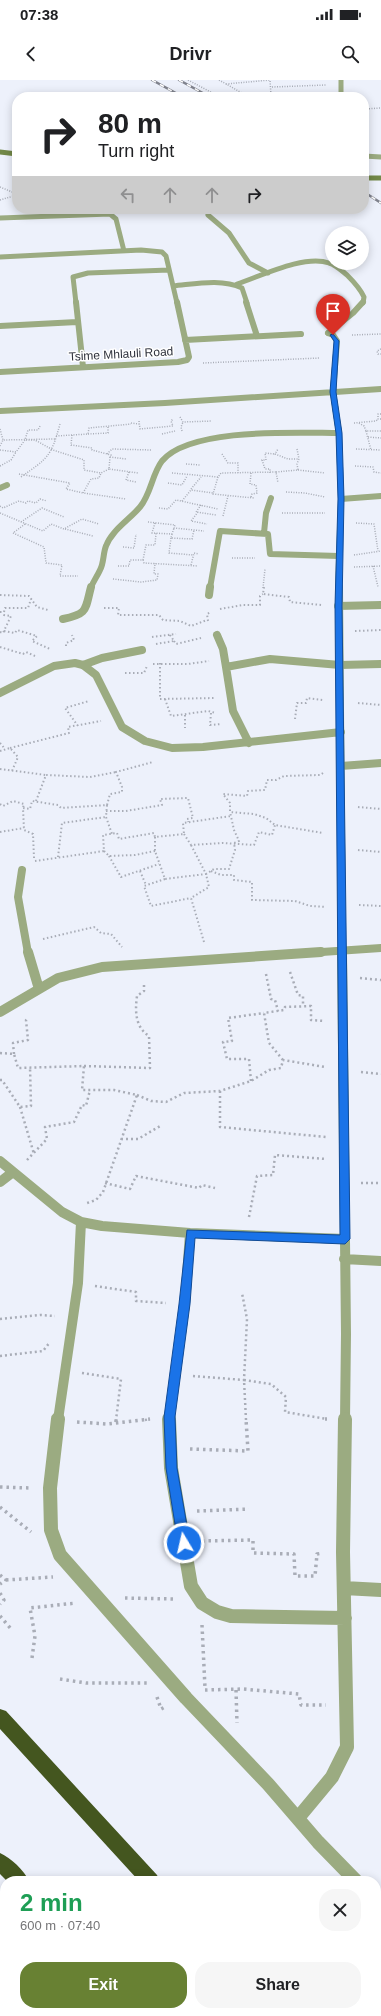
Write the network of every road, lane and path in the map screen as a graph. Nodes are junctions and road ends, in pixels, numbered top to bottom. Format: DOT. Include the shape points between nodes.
graph roads {
  1 [pos="188,80"];
  2 [pos="219,80"];
  3 [pos="270,80"];
  4 [pos="341,83"];
  5 [pos="226,84"];
  6 [pos="272,87"];
  7 [pos="211,92"];
  8 [pos="240,92"];
  9 [pos="272,92"];
  10 [pos="381,108"];
  11 [pos="369,109"];
  12 [pos="0,152"];
  13 [pos="12,153"];
  14 [pos="369,156"];
  15 [pos="381,157"];
  16 [pos="369,178"];
  17 [pos="381,178"];
  18 [pos="0,187"];
  19 [pos="12,192"];
  20 [pos="12,196"];
  21 [pos="0,200"];
  22 [pos="208,215"];
  23 [pos="0,218"];
  24 [pos="124,251"];
  25 [pos="0,257"];
  26 [pos="169,270"];
  27 [pos="268,273"];
  28 [pos="237,284"];
  29 [pos="173,286"];
  30 [pos="77,322"];
  31 [pos="0,326"];
  32 [pos="301,334"];
  33 [pos="330,334"];
  34 [pos="381,334"];
  35 [pos="258,336"];
  36 [pos="185,340"];
  37 [pos="381,349"];
  38 [pos="381,354"];
  39 [pos="336,357"];
  40 [pos="187,360"];
  41 [pos="83,368"];
  42 [pos="0,372"];
  43 [pos="381,389"];
  44 [pos="333,392"];
  45 [pos="137,404"];
  46 [pos="63,408"];
  47 [pos="0,411"];
  48 [pos="381,414"];
  49 [pos="179,416"];
  50 [pos="380,419"];
  51 [pos="337,421"];
  52 [pos="358,423"];
  53 [pos="131,424"];
  54 [pos="108,426"];
  55 [pos="0,429"];
  56 [pos="182,431"];
  57 [pos="366,431"];
  58 [pos="381,431"];
  59 [pos="279,433"];
  60 [pos="339,433"];
  61 [pos="88,434"];
  62 [pos="162,434"];
  63 [pos="72,435"];
  64 [pos="56,436"];
  65 [pos="368,437"];
  66 [pos="381,438"];
  67 [pos="55,439"];
  68 [pos="3,440"];
  69 [pos="25,440"];
  70 [pos="210,440"];
  71 [pos="0,446"];
  72 [pos="53,450"];
  73 [pos="371,450"];
  74 [pos="16,452"];
  75 [pos="172,453"];
  76 [pos="107,454"];
  77 [pos="275,454"];
  78 [pos="110,457"];
  79 [pos="126,459"];
  80 [pos="0,466"];
  81 [pos="108,469"];
  82 [pos="298,470"];
  83 [pos="101,472"];
  84 [pos="270,472"];
  85 [pos="276,472"];
  86 [pos="381,472"];
  87 [pos="238,473"];
  88 [pos="251,473"];
  89 [pos="340,474"];
  90 [pos="25,475"];
  91 [pos="187,475"];
  92 [pos="156,476"];
  93 [pos="202,477"];
  94 [pos="218,477"];
  95 [pos="8,485"];
  96 [pos="0,488"];
  97 [pos="191,490"];
  98 [pos="280,492"];
  99 [pos="82,493"];
  100 [pos="213,493"];
  101 [pos="381,496"];
  102 [pos="251,498"];
  103 [pos="271,498"];
  104 [pos="341,499"];
  105 [pos="47,501"];
  106 [pos="182,501"];
  107 [pos="142,503"];
  108 [pos="201,505"];
  109 [pos="0,506"];
  110 [pos="3,508"];
  111 [pos="218,509"];
  112 [pos="0,511"];
  113 [pos="198,512"];
  114 [pos="266,513"];
  115 [pos="223,516"];
  116 [pos="340,516"];
  117 [pos="64,517"];
  118 [pos="128,520"];
  119 [pos="20,522"];
  120 [pos="155,523"];
  121 [pos="25,524"];
  122 [pos="102,524"];
  123 [pos="214,525"];
  124 [pos="174,528"];
  125 [pos="64,529"];
  126 [pos="194,530"];
  127 [pos="220,531"];
  128 [pos="156,533"];
  129 [pos="264,533"];
  130 [pos="172,534"];
  131 [pos="113,535"];
  132 [pos="171,538"];
  133 [pos="380,551"];
  134 [pos="193,555"];
  135 [pos="268,555"];
  136 [pos="215,556"];
  137 [pos="340,556"];
  138 [pos="142,560"];
  139 [pos="155,563"];
  140 [pos="214,564"];
  141 [pos="102,565"];
  142 [pos="373,566"];
  143 [pos="381,566"];
  144 [pos="339,567"];
  145 [pos="96,576"];
  146 [pos="339,588"];
  147 [pos="379,592"];
  148 [pos="0,594"];
  149 [pos="263,594"];
  150 [pos="209,595"];
  151 [pos="31,599"];
  152 [pos="381,605"];
  153 [pos="338,606"];
  154 [pos="87,607"];
  155 [pos="0,612"];
  156 [pos="4,612"];
  157 [pos="63,619"];
  158 [pos="207,620"];
  159 [pos="339,630"];
  160 [pos="381,630"];
  161 [pos="4,631"];
  162 [pos="0,632"];
  163 [pos="217,634"];
  164 [pos="174,641"];
  165 [pos="0,647"];
  166 [pos="142,650"];
  167 [pos="66,653"];
  168 [pos="66,663"];
  169 [pos="160,663"];
  170 [pos="226,664"];
  171 [pos="381,664"];
  172 [pos="83,665"];
  173 [pos="340,665"];
  174 [pos="54,666"];
  175 [pos="0,693"];
  176 [pos="230,694"];
  177 [pos="107,698"];
  178 [pos="165,699"];
  179 [pos="340,701"];
  180 [pos="381,704"];
  181 [pos="233,711"];
  182 [pos="117,718"];
  183 [pos="78,726"];
  184 [pos="341,732"];
  185 [pos="293,738"];
  186 [pos="0,743"];
  187 [pos="249,743"];
  188 [pos="160,745"];
  189 [pos="10,748"];
  190 [pos="5,749"];
  191 [pos="0,751"];
  192 [pos="381,763"];
  193 [pos="341,766"];
  194 [pos="0,769"];
  195 [pos="12,770"];
  196 [pos="116,772"];
  197 [pos="46,774"];
  198 [pos="36,801"];
  199 [pos="0,804"];
  200 [pos="107,805"];
  201 [pos="342,805"];
  202 [pos="23,808"];
  203 [pos="381,809"];
  204 [pos="106,811"];
  205 [pos="230,812"];
  206 [pos="231,816"];
  207 [pos="106,817"];
  208 [pos="188,822"];
  209 [pos="275,825"];
  210 [pos="24,828"];
  211 [pos="0,832"];
  212 [pos="112,834"];
  213 [pos="184,834"];
  214 [pos="342,835"];
  215 [pos="155,837"];
  216 [pos="234,843"];
  217 [pos="191,845"];
  218 [pos="342,849"];
  219 [pos="104,851"];
  220 [pos="155,851"];
  221 [pos="381,852"];
  222 [pos="109,856"];
  223 [pos="58,857"];
  224 [pos="34,861"];
  225 [pos="159,864"];
  226 [pos="22,870"];
  227 [pos="140,871"];
  228 [pos="210,871"];
  229 [pos="206,874"];
  230 [pos="165,879"];
  231 [pos="146,885"];
  232 [pos="191,898"];
  233 [pos="381,906"];
  234 [pos="343,907"];
  235 [pos="26,942"];
  236 [pos="381,948"];
  237 [pos="343,951"];
  238 [pos="284,955"];
  239 [pos="263,957"];
  240 [pos="209,960"];
  241 [pos="144,965"];
  242 [pos="39,989"];
  243 [pos="303,1006"];
  244 [pos="278,1011"];
  245 [pos="0,1012"];
  246 [pos="264,1013"];
  247 [pos="32,1016"];
  248 [pos="344,1022"];
  249 [pos="0,1053"];
  250 [pos="14,1054"];
  251 [pos="283,1060"];
  252 [pos="84,1066"];
  253 [pos="30,1067"];
  254 [pos="344,1071"];
  255 [pos="0,1080"];
  256 [pos="251,1081"];
  257 [pos="90,1090"];
  258 [pos="220,1092"];
  259 [pos="137,1095"];
  260 [pos="20,1107"];
  261 [pos="162,1125"];
  262 [pos="121,1139"];
  263 [pos="345,1139"];
  264 [pos="34,1155"];
  265 [pos="0,1161"];
  266 [pos="345,1161"];
  267 [pos="13,1172"];
  268 [pos="0,1182"];
  269 [pos="106,1184"];
  270 [pos="215,1188"];
  271 [pos="62,1212"];
  272 [pos="81,1222"];
  273 [pos="190,1233"];
  274 [pos="246,1236"];
  275 [pos="345,1239"];
  276 [pos="344,1259"];
  277 [pos="381,1261"];
  278 [pos="78,1283"];
  279 [pos="242,1294"];
  280 [pos="185,1304"];
  281 [pos="74,1317"];
  282 [pos="0,1319"];
  283 [pos="0,1356"];
  284 [pos="64,1371"];
  285 [pos="175,1376"];
  286 [pos="244,1380"];
  287 [pos="169,1417"];
  288 [pos="59,1422"];
  289 [pos="116,1422"];
  290 [pos="344,1422"];
  291 [pos="169,1449"];
  292 [pos="0,1487"];
  293 [pos="50,1488"];
  294 [pos="249,1509"];
  295 [pos="179,1512"];
  296 [pos="184,1543"];
  297 [pos="343,1552"];
  298 [pos="0,1575"];
  299 [pos="81,1578"];
  300 [pos="6,1580"];
  301 [pos="0,1584"];
  302 [pos="344,1588"];
  303 [pos="381,1590"];
  304 [pos="0,1593"];
  305 [pos="0,1604"];
  306 [pos="0,1616"];
  307 [pos="345,1618"];
  308 [pos="12,1630"];
  309 [pos="205,1690"];
  310 [pos="346,1705"];
  311 [pos="0,1717"];
  312 [pos="298,1818"];
  313 [pos="0,1862"];
  314 [pos="15,1876"];
  315 [pos="146,1876"];
  316 [pos="351,1876"];
  1 -- 7 [label="path"];
  2 -- 5 [label="path"];
  3 -- 5 [label="path"];
  3 -- 6 [label="path"];
  4 -- 6 [label="path"];
  5 -- 8 [label="path"];
  6 -- 9 [label="path"];
  10 -- 11 [label="path"];
  12 -- 13 [label="main road"];
  14 -- 15 [label="street"];
  16 -- 17 [label="main road"];
  18 -- 19 [label="path"];
  20 -- 21 [label="path"];
  22 -- 27 [label="street" via="231,235 239,253 253,267"];
  23 -- 24 [label="street" via="110,214 116,219"];
  24 -- 25 [label="street"];
  24 -- 26 [label="street, Tsime Mhlauli Road" via="162,252 166,256"];
  26 -- 29 [label="street, Tsime Mhlauli Road"];
  26 -- 30 [label="street" via="88,273 73,277"];
  27 -- 28 [label="street"];
  27 -- 33 [label="street" via="310,262 327,262 338,267 362,290 364,302"];
  28 -- 29 [label="street"];
  28 -- 35 [label="street" via="242,288"];
  29 -- 36 [label="street, Tsime Mhlauli Road"];
  30 -- 31 [label="street"];
  30 -- 41 [label="street"];
  32 -- 35 [label="street"];
  33 -- 34 [label="path"];
  33 -- 39 [label="street" via="336,341"];
  35 -- 36 [label="street"];
  36 -- 40 [label="street, Tsime Mhlauli Road" via="189,357"];
  37 -- 38 [label="path" via="377,351"];
  39 -- 40 [label="path" via="203,363"];
  39 -- 44 [label="street"];
  40 -- 41 [label="street, Tsime Mhlauli Road"];
  41 -- 42 [label="street, Tsime Mhlauli Road"];
  43 -- 44 [label="street"];
  44 -- 45 [label="street"];
  44 -- 51 [label="street"];
  45 -- 46 [label="street"];
  45 -- 49 [label="path" via="140,429 173,426 171,421"];
  46 -- 47 [label="street"];
  46 -- 64 [label="path"];
  48 -- 50 [label="path" via="378,414"];
  50 -- 52 [label="path"];
  51 -- 52 [label="path"];
  51 -- 60 [label="street"];
  52 -- 57 [label="path" via="364,426"];
  53 -- 54 [label="path"];
  54 -- 61 [label="path" via="89,428"];
  54 -- 61 [label="path" via="108,433"];
  55 -- 68 [label="path"];
  56 -- 62 [label="path"];
  57 -- 58 [label="path"];
  57 -- 65 [label="path"];
  59 -- 60 [label="street"];
  59 -- 70 [label="street"];
  59 -- 77 [label="path" via="284,449 277,449"];
  60 -- 89 [label="street"];
  61 -- 63 [label="path"];
  63 -- 64 [label="path"];
  63 -- 76 [label="path" via="71,445 92,448"];
  64 -- 67 [label="path"];
  65 -- 66 [label="path"];
  65 -- 73 [label="path"];
  67 -- 69 [label="path"];
  67 -- 72 [label="path"];
  68 -- 69 [label="path"];
  68 -- 71 [label="path"];
  69 -- 72 [label="path" via="35,440"];
  70 -- 75 [label="street" via="192,443"];
  70 -- 87 [label="path" via="221,449 228,463 238,463"];
  72 -- 83 [label="path" via="84,460 84,470"];
  72 -- 90 [label="path"];
  74 -- 80 [label="path" via="11,460"];
  75 -- 76 [label="path" via="144,448 127,451 112,449"];
  75 -- 92 [label="street" via="162,461"];
  76 -- 78 [label="path" via="111,455"];
  77 -- 82 [label="path" via="288,459 299,459"];
  77 -- 84 [label="path" via="265,453 266,460 262,460 265,469"];
  78 -- 79 [label="path"];
  78 -- 81 [label="path"];
  81 -- 83 [label="path"];
  81 -- 92 [label="path"];
  82 -- 85 [label="path"];
  82 -- 89 [label="path"];
  83 -- 99 [label="path" via="99,478 91,479"];
  84 -- 85 [label="path"];
  84 -- 88 [label="path"];
  85 -- 98 [label="path"];
  86 -- 89 [label="path" via="374,472 373,467 351,466 350,475"];
  87 -- 88 [label="path"];
  87 -- 94 [label="path" via="221,473"];
  88 -- 102 [label="path" via="250,484 256,485 257,493 252,494"];
  89 -- 104 [label="street"];
  90 -- 95 [label="path"];
  90 -- 99 [label="path" via="70,483 66,489"];
  91 -- 92 [label="path"];
  91 -- 92 [label="path" via="182,485"];
  91 -- 93 [label="path"];
  92 -- 107 [label="street"];
  93 -- 94 [label="path"];
  93 -- 97 [label="path"];
  94 -- 100 [label="path"];
  95 -- 96 [label="street"];
  97 -- 100 [label="path"];
  97 -- 106 [label="path"];
  98 -- 103 [label="path" via="281,497"];
  98 -- 104 [label="path"];
  99 -- 107 [label="path"];
  100 -- 102 [label="path"];
  101 -- 104 [label="street"];
  102 -- 103 [label="path"];
  103 -- 114 [label="street"];
  104 -- 116 [label="street"];
  105 -- 110 [label="path" via="40,499 36,503 26,503 19,500"];
  106 -- 107 [label="path" via="176,500 168,509"];
  106 -- 108 [label="path"];
  107 -- 118 [label="street"];
  108 -- 111 [label="path"];
  108 -- 113 [label="path"];
  109 -- 110 [label="path"];
  110 -- 112 [label="path"];
  112 -- 119 [label="path"];
  113 -- 115 [label="path"];
  113 -- 123 [label="path" via="191,521"];
  114 -- 116 [label="path"];
  114 -- 129 [label="street"];
  116 -- 133 [label="path" via="357,523 374,524"];
  116 -- 137 [label="street"];
  117 -- 119 [label="path" via="42,508"];
  118 -- 120 [label="path"];
  118 -- 131 [label="street"];
  119 -- 121 [label="path"];
  120 -- 124 [label="path" via="175,524"];
  120 -- 128 [label="path" via="152,533"];
  121 -- 125 [label="path" via="43,531 51,524"];
  121 -- 145 [label="path" via="13,533 44,547 46,563 62,565 60,576"];
  122 -- 125 [label="path" via="82,520"];
  124 -- 126 [label="path"];
  124 -- 130 [label="path"];
  125 -- 131 [label="path" via="92,536 96,531"];
  126 -- 127 [label="path"];
  126 -- 132 [label="path" via="192,539"];
  127 -- 129 [label="street"];
  127 -- 136 [label="street"];
  128 -- 130 [label="path"];
  128 -- 138 [label="path" via="155,545 146,545"];
  129 -- 135 [label="street" via="270,537"];
  130 -- 132 [label="path"];
  131 -- 141 [label="street" via="106,546"];
  132 -- 134 [label="path" via="169,553"];
  133 -- 137 [label="path"];
  135 -- 136 [label="path" via="253,558"];
  135 -- 137 [label="street"];
  135 -- 149 [label="path"];
  136 -- 140 [label="street"];
  137 -- 144 [label="street"];
  138 -- 139 [label="path" via="144,563"];
  138 -- 141 [label="path" via="130,560 129,566"];
  139 -- 140 [label="path" via="207,566"];
  139 -- 145 [label="path" via="154,574 158,574 157,580 141,582"];
  140 -- 150 [label="street"];
  141 -- 145 [label="street"];
  142 -- 143 [label="path"];
  142 -- 144 [label="path"];
  142 -- 147 [label="path"];
  144 -- 146 [label="street"];
  145 -- 154 [label="street"];
  146 -- 149 [label="path" via="328,588 325,605 290,602 289,597"];
  146 -- 153 [label="street"];
  148 -- 151 [label="path" via="29,596"];
  149 -- 150 [label="path" via="260,596 260,605 219,609"];
  151 -- 156 [label="path" via="28,608 5,608"];
  151 -- 157 [label="path" via="37,607 54,610"];
  152 -- 153 [label="street"];
  153 -- 159 [label="street"];
  154 -- 157 [label="street" via="83,613"];
  154 -- 158 [label="path" via="119,608 118,615 158,615 162,620 180,621 191,626"];
  155 -- 156 [label="path"];
  156 -- 161 [label="path" via="4,615 11,616"];
  157 -- 167 [label="path" via="70,627 74,640 66,643"];
  159 -- 160 [label="path"];
  159 -- 173 [label="street"];
  161 -- 162 [label="path"];
  161 -- 167 [label="path" via="14,634 17,630 37,636 32,641"];
  163 -- 164 [label="path" via="176,644"];
  163 -- 170 [label="street"];
  165 -- 174 [label="path" via="23,654 26,652"];
  166 -- 169 [label="path" via="147,664"];
  166 -- 172 [label="street" via="102,658"];
  167 -- 168 [label="path"];
  168 -- 172 [label="street"];
  168 -- 174 [label="street"];
  169 -- 170 [label="path"];
  169 -- 178 [label="path" via="160,699"];
  170 -- 173 [label="street" via="270,658"];
  170 -- 176 [label="street"];
  171 -- 173 [label="street"];
  172 -- 177 [label="street" via="96,675"];
  173 -- 179 [label="street"];
  174 -- 175 [label="street"];
  176 -- 178 [label="path" via="216,698"];
  176 -- 181 [label="street"];
  177 -- 182 [label="street"];
  177 -- 183 [label="path" via="65,708"];
  178 -- 181 [label="path" via="171,716 208,711 214,714"];
  179 -- 180 [label="path"];
  179 -- 184 [label="street"];
  179 -- 185 [label="path" via="307,698 306,703 297,703"];
  181 -- 187 [label="street"];
  182 -- 183 [label="path"];
  182 -- 188 [label="street" via="122,727 145,741"];
  183 -- 189 [label="path" via="68,727 69,733"];
  184 -- 185 [label="street"];
  184 -- 193 [label="street"];
  185 -- 187 [label="street"];
  186 -- 190 [label="path"];
  187 -- 188 [label="street" via="204,748 172,748"];
  188 -- 196 [label="path" via="169,758"];
  189 -- 190 [label="path"];
  189 -- 195 [label="path" via="18,757"];
  190 -- 191 [label="path"];
  192 -- 193 [label="street"];
  193 -- 201 [label="street"];
  193 -- 205 [label="path" via="320,775 284,776 276,780 267,780 265,790 248,791 247,796 223,794 230,803"];
  194 -- 195 [label="path"];
  195 -- 197 [label="path"];
  196 -- 197 [label="path" via="81,778"];
  196 -- 200 [label="path" via="122,792 110,794"];
  197 -- 198 [label="path"];
  198 -- 200 [label="path" via="58,805 61,808"];
  198 -- 202 [label="path" via="32,802 30,808"];
  199 -- 202 [label="path" via="3,806 13,801 24,804"];
  200 -- 204 [label="path"];
  201 -- 203 [label="path"];
  201 -- 214 [label="street"];
  202 -- 210 [label="path"];
  204 -- 207 [label="path"];
  204 -- 208 [label="path" via="148,809 162,805 160,799 188,798 193,818 187,819"];
  205 -- 206 [label="path"];
  205 -- 209 [label="path" via="270,818"];
  206 -- 208 [label="path"];
  206 -- 216 [label="path" via="239,841"];
  207 -- 212 [label="path"];
  207 -- 223 [label="path" via="62,823"];
  208 -- 213 [label="path" via="182,823"];
  209 -- 214 [label="path"];
  209 -- 216 [label="path" via="272,835 259,832 254,845"];
  210 -- 211 [label="path"];
  210 -- 224 [label="path" via="33,834"];
  212 -- 215 [label="path" via="117,833 119,839 154,833"];
  212 -- 219 [label="path" via="103,836"];
  213 -- 215 [label="path"];
  213 -- 217 [label="path"];
  214 -- 218 [label="street"];
  215 -- 220 [label="path"];
  216 -- 217 [label="path"];
  216 -- 228 [label="path" via="235,850 229,869"];
  217 -- 229 [label="path"];
  218 -- 221 [label="path"];
  218 -- 234 [label="street"];
  219 -- 222 [label="path"];
  219 -- 223 [label="path"];
  220 -- 222 [label="path"];
  220 -- 225 [label="path"];
  222 -- 227 [label="path" via="121,877"];
  223 -- 224 [label="path"];
  224 -- 226 [label="path"];
  225 -- 227 [label="path"];
  225 -- 230 [label="path"];
  226 -- 235 [label="street" via="18,897"];
  227 -- 231 [label="path"];
  228 -- 229 [label="path"];
  228 -- 234 [label="path" via="234,876 234,880 252,882 252,900 295,901 310,906"];
  229 -- 230 [label="path"];
  229 -- 232 [label="path" via="209,887"];
  230 -- 231 [label="path"];
  231 -- 232 [label="path" via="144,886 151,906"];
  232 -- 240 [label="path"];
  233 -- 234 [label="path"];
  234 -- 237 [label="street"];
  235 -- 241 [label="path" via="54,938 94,927 101,933 111,934 121,947 142,948"];
  235 -- 242 [label="street"];
  236 -- 237 [label="street"];
  237 -- 238 [label="street"];
  237 -- 248 [label="street"];
  238 -- 239 [label="street"];
  238 -- 243 [label="path" via="298,995 303,996"];
  239 -- 240 [label="street"];
  239 -- 244 [label="path" via="271,999 275,1000"];
  240 -- 241 [label="street"];
  241 -- 242 [label="street" via="95,969 58,978"];
  241 -- 252 [label="path" via="144,991 137,996 135,1015 144,1034 149,1036 150,1068"];
  242 -- 245 [label="street"];
  243 -- 244 [label="path" via="285,1007 284,1010"];
  243 -- 248 [label="path" via="311,1006 311,1020"];
  244 -- 246 [label="path"];
  246 -- 251 [label="path" via="269,1043"];
  246 -- 256 [label="path" via="228,1018 232,1041 223,1042 227,1059 249,1059"];
  247 -- 250 [label="path" via="26,1020 28,1040 13,1043"];
  248 -- 254 [label="street"];
  249 -- 250 [label="path"];
  250 -- 253 [label="path" via="18,1068"];
  251 -- 254 [label="path"];
  251 -- 256 [label="path" via="281,1068 270,1070"];
  252 -- 253 [label="path"];
  252 -- 257 [label="path" via="82,1090"];
  253 -- 260 [label="path" via="31,1106"];
  254 -- 263 [label="street"];
  255 -- 260 [label="path"];
  256 -- 258 [label="path"];
  257 -- 259 [label="path" via="114,1090"];
  257 -- 264 [label="path" via="86,1106 82,1105 74,1122 45,1127 47,1139"];
  258 -- 259 [label="path" via="184,1093 166,1102 152,1101"];
  258 -- 263 [label="path" via="220,1127"];
  259 -- 262 [label="path"];
  260 -- 264 [label="path"];
  261 -- 262 [label="path" via="138,1139"];
  262 -- 269 [label="path"];
  263 -- 266 [label="street"];
  264 -- 267 [label="path"];
  265 -- 267 [label="street"];
  266 -- 274 [label="path" via="275,1155 273,1175 257,1176"];
  266 -- 275 [label="street"];
  267 -- 268 [label="street"];
  267 -- 271 [label="street"];
  269 -- 270 [label="path" via="130,1189 136,1176 199,1188 202,1184"];
  269 -- 271 [label="path" via="96,1200"];
  271 -- 272 [label="street"];
  272 -- 273 [label="street"];
  272 -- 278 [label="street"];
  273 -- 274 [label="street"];
  273 -- 280 [label="street"];
  274 -- 275 [label="street"];
  275 -- 276 [label="street"];
  276 -- 277 [label="street"];
  276 -- 290 [label="street"];
  278 -- 280 [label="path" via="136,1292 136,1301"];
  278 -- 281 [label="street"];
  279 -- 286 [label="path" via="247,1319"];
  280 -- 285 [label="street"];
  281 -- 282 [label="path" via="40,1315"];
  281 -- 283 [label="path" via="42,1350"];
  281 -- 284 [label="street"];
  284 -- 288 [label="street"];
  284 -- 289 [label="path" via="121,1379"];
  285 -- 286 [label="path"];
  285 -- 287 [label="street"];
  286 -- 290 [label="path" via="271,1384 286,1397 285,1412"];
  286 -- 291 [label="path" via="248,1451"];
  287 -- 289 [label="path"];
  287 -- 291 [label="street"];
  288 -- 289 [label="path"];
  288 -- 293 [label="street"];
  290 -- 297 [label="street"];
  291 -- 295 [label="street"];
  292 -- 293 [label="path"];
  293 -- 299 [label="street" via="51,1530 60,1555"];
  294 -- 295 [label="path"];
  295 -- 296 [label="street"];
  296 -- 297 [label="path" via="253,1540 253,1553 294,1554 295,1576 315,1576 317,1554"];
  296 -- 307 [label="street" via="191,1586 202,1603 217,1612 231,1616"];
  297 -- 302 [label="street"];
  298 -- 300 [label="path"];
  299 -- 300 [label="path" via="52,1576"];
  299 -- 312 [label="street" via="186,1698"];
  300 -- 301 [label="path"];
  302 -- 303 [label="street"];
  302 -- 307 [label="street"];
  304 -- 305 [label="path" via="4,1600"];
  306 -- 308 [label="path"];
  307 -- 310 [label="street"];
  309 -- 310 [label="path" via="243,1689 299,1694 301,1705"];
  310 -- 312 [label="street" via="347,1747 340,1766 330,1782"];
  311 -- 315 [label="highway"];
  312 -- 316 [label="street"];
  313 -- 314 [label="highway"];
}
